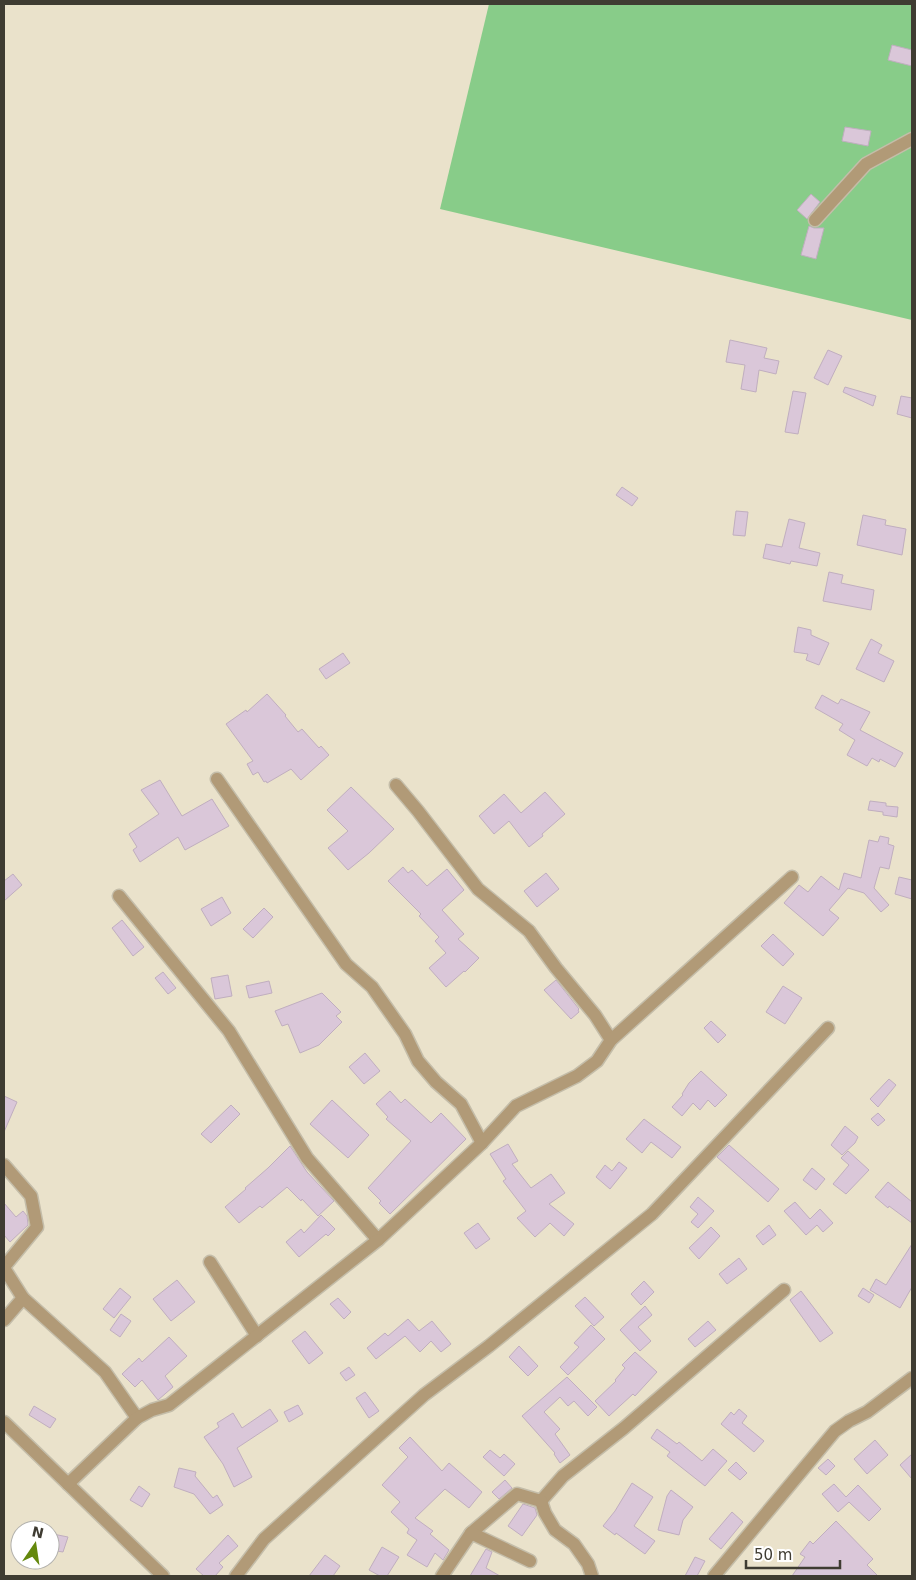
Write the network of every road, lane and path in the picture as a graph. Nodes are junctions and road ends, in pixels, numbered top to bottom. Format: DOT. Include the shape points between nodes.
graph roads {
  1 [pos="912,139"];
  2 [pos="815,220"];
  3 [pos="217,779"];
  4 [pos="396,785"];
  5 [pos="792,877"];
  6 [pos="119,896"];
  7 [pos="828,1028"];
  8 [pos="610,1040"];
  9 [pos="482,1143"];
  10 [pos="4,1165"];
  11 [pos="378,1240"];
  12 [pos="210,1262"];
  13 [pos="4,1267"];
  14 [pos="784,1290"];
  15 [pos="23,1298"];
  16 [pos="4,1320"];
  17 [pos="257,1336"];
  18 [pos="912,1378"];
  19 [pos="137,1418"];
  20 [pos="4,1422"];
  21 [pos="68,1484"];
  22 [pos="541,1501"];
  23 [pos="470,1533"];
  24 [pos="530,1561"];
  25 [pos="163,1576"];
  26 [pos="236,1576"];
  27 [pos="442,1576"];
  28 [pos="592,1576"];
  29 [pos="714,1576"];
  1 -- 2 [label="street" via="866,164"];
  3 -- 9 [label="street" via="346,964 372,987 405,1034 418,1061 461,1104"];
  4 -- 8 [label="street" via="478,889 529,931 595,1015"];
  5 -- 8 [label="street"];
  6 -- 11 [label="street" via="229,1031 307,1158"];
  7 -- 26 [label="street" via="652,1214 490,1346 424,1395 264,1539"];
  8 -- 9 [label="street" via="597,1061 577,1076 516,1106"];
  9 -- 11 [label="street"];
  10 -- 13 [label="street" via="31,1196 37,1226"];
  11 -- 17 [label="street"];
  12 -- 17 [label="street"];
  13 -- 15 [label="street"];
  14 -- 22 [label="street" via="624,1428 563,1476"];
  15 -- 16 [label="street"];
  15 -- 19 [label="street" via="105,1372"];
  17 -- 19 [label="street" via="169,1405"];
  18 -- 29 [label="street" via="835,1431"];
  19 -- 21 [label="street"];
  20 -- 21 [label="street"];
  21 -- 25 [label="street"];
  22 -- 23 [label="street" via="517,1494"];
  22 -- 28 [label="street" via="555,1530 574,1544"];
  23 -- 24 [label="street"];
  23 -- 27 [label="street"];
}
